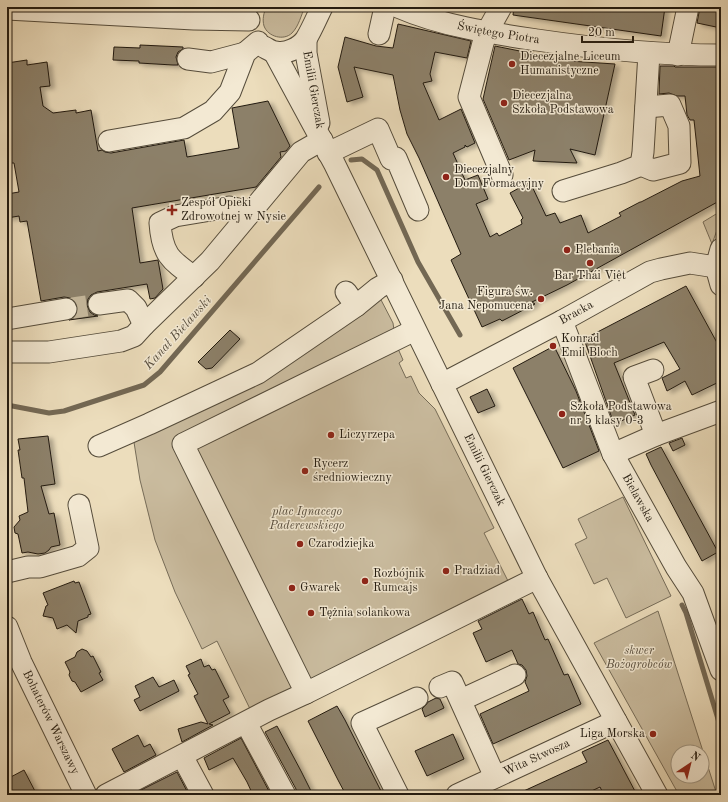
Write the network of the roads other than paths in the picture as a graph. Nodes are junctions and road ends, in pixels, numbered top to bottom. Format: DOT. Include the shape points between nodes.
graph roads {
  1 [pos="322,7"];
  2 [pos="385,7"];
  3 [pos="398,7"];
  4 [pos="501,7"];
  5 [pos="688,7"];
  6 [pos="7,9"];
  7 [pos="122,11"];
  8 [pos="251,14"];
  9 [pos="487,32"];
  10 [pos="379,34"];
  11 [pos="306,40"];
  12 [pos="259,49"];
  13 [pos="649,53"];
  14 [pos="678,55"];
  15 [pos="721,55"];
  16 [pos="188,59"];
  17 [pos="646,107"];
  18 [pos="110,141"];
  19 [pos="328,152"];
  20 [pos="641,165"];
  21 [pos="502,175"];
  22 [pos="563,192"];
  23 [pos="418,210"];
  24 [pos="250,212"];
  25 [pos="719,267"];
  26 [pos="194,277"];
  27 [pos="392,280"];
  28 [pos="99,304"];
  29 [pos="66,309"];
  30 [pos="7,319"];
  31 [pos="562,322"];
  32 [pos="144,325"];
  33 [pos="416,330"];
  34 [pos="7,352"];
  35 [pos="653,370"];
  36 [pos="442,384"];
  37 [pos="712,414"];
  38 [pos="656,435"];
  39 [pos="99,446"];
  40 [pos="613,454"];
  41 [pos="79,505"];
  42 [pos="7,572"];
  43 [pos="538,578"];
  44 [pos="7,627"];
  45 [pos="14,665"];
  46 [pos="721,670"];
  47 [pos="515,675"];
  48 [pos="440,687"];
  49 [pos="306,692"];
  50 [pos="417,698"];
  51 [pos="461,700"];
  52 [pos="616,721"];
  53 [pos="246,723"];
  54 [pos="182,756"];
  55 [pos="495,777"];
  56 [pos="86,795"];
  57 [pos="106,795"];
  58 [pos="203,795"];
  59 [pos="285,795"];
  60 [pos="398,795"];
  61 [pos="457,795"];
  62 [pos="657,795"];
  1 -- 11 [label="street"];
  2 -- 10 [label="street"];
  3 -- 9 [label="street, Świętego Piotra" via="418,15"];
  4 -- 9 [label="street"];
  5 -- 14 [label="street"];
  6 -- 7 [label="street"];
  7 -- 8 [label="street"];
  8 -- 12 [label="street, Emilii Gierczak" via="252,33"];
  9 -- 13 [label="street, Świętego Piotra"];
  9 -- 21 [label="street" via="469,97"];
  11 -- 12 [label="street" via="293,50 283,52"];
  11 -- 19 [label="street, Emilii Gierczak" via="306,52"];
  12 -- 16 [label="street" via="211,62"];
  12 -- 18 [label="street" via="230,92 213,111 184,128"];
  12 -- 19 [label="street, Emilii Gierczak"];
  13 -- 14 [label="street, Świętego Piotra"];
  13 -- 17 [label="street"];
  14 -- 15 [label="street, Świętego Piotra"];
  17 -- 20 [label="street"];
  17 -- 20 [label="street" via="670,105 679,126 680,163 652,170"];
  19 -- 23 [label="street" via="378,130 391,159 396,158"];
  19 -- 24 [label="street" via="301,152"];
  19 -- 27 [label="street, Emilii Gierczak"];
  20 -- 22 [label="street"];
  24 -- 26 [label="street"];
  24 -- 26 [label="street" via="229,207 175,216 160,223 161,240 169,257"];
  25 -- 31 [label="street, Bracka" via="690,263 650,272"];
  26 -- 32 [label="street"];
  27 -- 33 [label="street, Emilii Gierczak"];
  27 -- 39 [label="street" via="351,299 258,373"];
  28 -- 32 [label="street" via="128,300 136,308"];
  29 -- 30 [label="street"];
  31 -- 36 [label="street, Bracka"];
  31 -- 40 [label="street, Bielawska"];
  32 -- 34 [label="street" via="134,336 122,341 48,352"];
  33 -- 36 [label="street, Emilii Gierczak"];
  33 -- 49 [label="street" via="183,444"];
  35 -- 38 [label="street" via="634,377"];
  36 -- 43 [label="street, Emilii Gierczak"];
  37 -- 38 [label="street"];
  38 -- 40 [label="street"];
  40 -- 46 [label="street, Bielawska" via="693,594"];
  41 -- 42 [label="street" via="88,548 78,556 40,567"];
  43 -- 49 [label="street"];
  43 -- 52 [label="street, Emilii Gierczak"];
  44 -- 45 [label="street, Bohaterów Warszawy"];
  45 -- 56 [label="street, Bohaterów Warszawy"];
  47 -- 51 [label="street"];
  48 -- 51 [label="street" via="452,682"];
  49 -- 53 [label="street"];
  50 -- 60 [label="street" via="362,723"];
  51 -- 55 [label="street"];
  52 -- 55 [label="street, Wita Stwosza"];
  52 -- 62 [label="street, Emilii Gierczak"];
  53 -- 54 [label="street"];
  53 -- 59 [label="street"];
  54 -- 57 [label="street"];
  54 -- 58 [label="street"];
  55 -- 61 [label="street, Wita Stwosza"];
}
